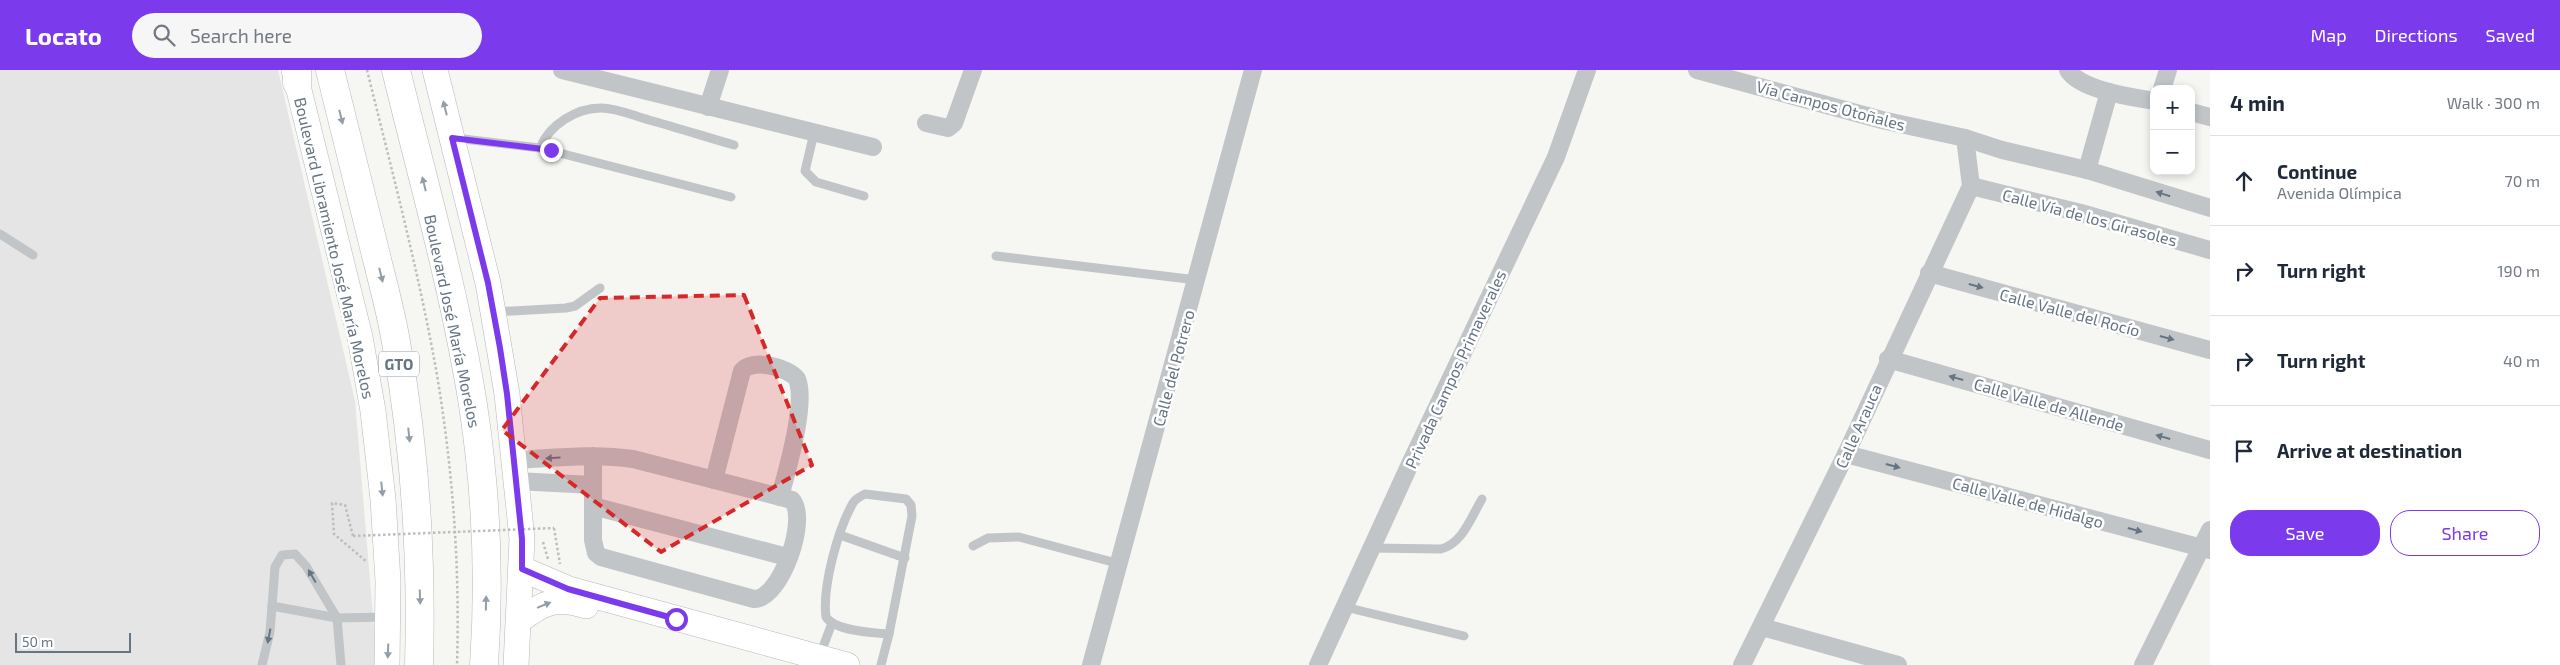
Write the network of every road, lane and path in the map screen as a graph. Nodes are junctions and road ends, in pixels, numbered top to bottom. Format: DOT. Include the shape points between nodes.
graph roads {
  1 [pos="330,70"];
  2 [pos="367,70"];
  3 [pos="396,70"];
  4 [pos="435,70"];
  5 [pos="562,70"];
  6 [pos="720,70"];
  7 [pos="973,70"];
  8 [pos="1253,70"];
  9 [pos="1587,70"];
  10 [pos="1697,70"];
  11 [pos="2068,70"];
  12 [pos="2168,70"];
  13 [pos="296,74"];
  14 [pos="2163,85"];
  15 [pos="2108,92"];
  16 [pos="2150,100"];
  17 [pos="708,107"];
  18 [pos="2195,113"];
  19 [pos="2210,117"];
  20 [pos="926,123"];
  21 [pos="814,133"];
  22 [pos="452,138"];
  23 [pos="1965,138"];
  24 [pos="734,145"];
  25 [pos="873,147"];
  26 [pos="540,148"];
  27 [pos="2087,170"];
  28 [pos="1971,186"];
  29 [pos="864,196"];
  30 [pos="731,197"];
  31 [pos="2210,208"];
  32 [pos="0,234"];
  33 [pos="2210,250"];
  34 [pos="34,255"];
  35 [pos="996,256"];
  36 [pos="1929,273"];
  37 [pos="1197,280"];
  38 [pos="600,288"];
  39 [pos="494,312"];
  40 [pos="2210,350"];
  41 [pos="1888,359"];
  42 [pos="2210,450"];
  43 [pos="1846,454"];
  44 [pos="593,456"];
  45 [pos="515,471"];
  46 [pos="714,480"];
  47 [pos="593,485"];
  48 [pos="780,496"];
  49 [pos="1482,499"];
  50 [pos="592,506"];
  51 [pos="2210,530"];
  52 [pos="840,535"];
  53 [pos="522,539"];
  54 [pos="973,546"];
  55 [pos="1371,548"];
  56 [pos="2206,549"];
  57 [pos="787,557"];
  58 [pos="905,558"];
  59 [pos="549,563"];
  60 [pos="1120,564"];
  61 [pos="555,565"];
  62 [pos="522,569"];
  63 [pos="388,581"];
  64 [pos="272,606"];
  65 [pos="1345,607"];
  66 [pos="388,617"];
  67 [pos="337,618"];
  68 [pos="518,621"];
  69 [pos="832,623"];
  70 [pos="1762,627"];
  71 [pos="889,634"];
  72 [pos="1464,636"];
  73 [pos="812,663"];
  74 [pos="262,665"];
  75 [pos="341,665"];
  76 [pos="387,665"];
  77 [pos="419,665"];
  78 [pos="457,665"];
  79 [pos="484,665"];
  80 [pos="516,665"];
  81 [pos="846,665"];
  82 [pos="881,665"];
  83 [pos="1091,665"];
  84 [pos="1318,665"];
  85 [pos="1742,665"];
  86 [pos="1898,665"];
  87 [pos="2143,665"];
  1 -- 77 [label="main road, GTO, one-way" via="396,340 406,409 418,550"];
  2 -- 78 [label="path" via="437,377 456,531"];
  79 -- 3 [label="main road, Boulevard José María Morelos, one-way" via="486,556 473,405 450,290"];
  22 -- 4 [label="street, one-way"];
  5 -- 17 [label="street"];
  6 -- 17 [label="street"];
  7 -- 20 [label="street" via="954,123 948,128"];
  8 -- 37 [label="street, Calle del Potrero"];
  9 -- 55 [label="street, Privada Campos Primaverales" via="1556,157"];
  10 -- 23 [label="street, Vía Campos Otoñales" via="1882,120"];
  11 -- 15 [label="street"];
  12 -- 14 [label="street"];
  13 -- 63 [label="street, Boulevard Libramiento José María Morelos, one-way" via="360,337 373,411"];
  15 -- 16 [label="street"];
  15 -- 27 [label="street"];
  17 -- 21 [label="street"];
  18 -- 19 [label="street"];
  21 -- 25 [label="street"];
  21 -- 29 [label="lane" via="805,171 809,177"];
  22 -- 26 [label="lane"];
  22 -- 39 [label="street"];
  23 -- 27 [label="street, Vía Campos Otoñales"];
  23 -- 28 [label="street"];
  24 -- 26 [label="lane" via="600,108 573,115 559,123 545,136"];
  26 -- 30 [label="lane"];
  31 -- 27 [label="street, Vía Campos Otoñales, one-way"];
  28 -- 33 [label="street, Calle Vía de los Girasoles"];
  28 -- 36 [label="street, Calle Arauca"];
  32 -- 34 [label="lane"];
  35 -- 37 [label="lane"];
  36 -- 40 [label="street, Calle Valle del Rocío, one-way"];
  36 -- 41 [label="street, Calle Arauca"];
  37 -- 60 [label="street, Calle del Potrero"];
  38 -- 39 [label="lane" via="575,306"];
  39 -- 45 [label="street"];
  42 -- 41 [label="street, Calle Valle de Allende, one-way"];
  41 -- 43 [label="street, Calle Arauca"];
  43 -- 56 [label="street, Calle Valle de Hidalgo, one-way"];
  43 -- 70 [label="street, Calle Arauca"];
  44 -- 45 [label="street, one-way"];
  44 -- 46 [label="street" via="633,459"];
  44 -- 47 [label="street"];
  45 -- 47 [label="street"];
  45 -- 53 [label="street"];
  46 -- 48 [label="street"];
  46 -- 48 [label="street" via="742,371 752,365 778,369 794,374 800,386 793,442"];
  47 -- 50 [label="street"];
  48 -- 57 [label="street" via="792,500 797,506 794,546"];
  49 -- 55 [label="lane" via="1457,541 1450,546 1441,549"];
  50 -- 57 [label="street"];
  50 -- 57 [label="street" via="592,540 596,553 601,557 727,592 757,599 764,597 775,586"];
  51 -- 56 [label="street"];
  52 -- 58 [label="lane"];
  52 -- 58 [label="lane" via="853,501 865,494 906,499 911,505 912,516"];
  52 -- 69 [label="lane" via="827,597 826,617"];
  53 -- 59 [label="path" via="543,542"];
  53 -- 62 [label="street"];
  54 -- 60 [label="lane" via="988,538 1019,537"];
  55 -- 65 [label="street, Privada Campos Primaverales"];
  56 -- 87 [label="street"];
  58 -- 71 [label="lane"];
  60 -- 83 [label="street, Calle del Potrero"];
  61 -- 63 [label="path, bridge" via="560,566 554,528 353,536 345,505 332,503 334,534"];
  62 -- 68 [label="street"];
  62 -- 73 [label="street" via="568,589"];
  63 -- 66 [label="street, Boulevard Libramiento José María Morelos"];
  64 -- 67 [label="lane"];
  67 -- 64 [label="lane, one-way" via="306,566 295,554 282,555 278,559"];
  64 -- 74 [label="lane, one-way"];
  65 -- 72 [label="lane"];
  65 -- 84 [label="street, Privada Campos Primaverales"];
  66 -- 67 [label="lane"];
  66 -- 76 [label="street, Boulevard Libramiento José María Morelos, one-way"];
  67 -- 75 [label="lane"];
  68 -- 73 [label="street, one-way" via="547,603 573,602"];
  68 -- 80 [label="street"];
  69 -- 71 [label="lane"];
  69 -- 73 [label="lane"];
  70 -- 85 [label="street, Calle Arauca"];
  70 -- 86 [label="street"];
  71 -- 82 [label="lane"];
  73 -- 81 [label="street"];
}
